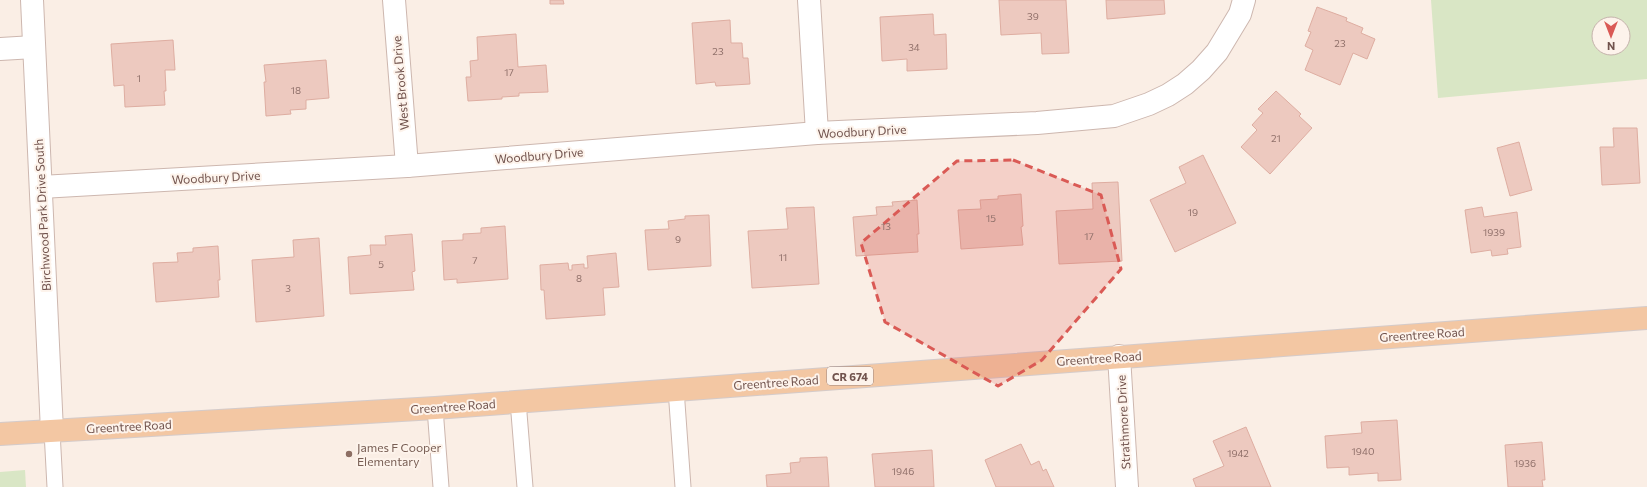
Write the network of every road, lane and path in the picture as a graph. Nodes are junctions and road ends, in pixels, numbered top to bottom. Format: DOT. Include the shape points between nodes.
graph roads {
  1 [pos="32,0"];
  2 [pos="394,0"];
  3 [pos="809,0"];
  4 [pos="1244,0"];
  5 [pos="34,47"];
  6 [pos="0,49"];
  7 [pos="817,133"];
  8 [pos="407,166"];
  9 [pos="41,187"];
  10 [pos="1647,318"];
  11 [pos="1119,356"];
  12 [pos="676,389"];
  13 [pos="518,401"];
  14 [pos="435,408"];
  15 [pos="52,431"];
  16 [pos="0,434"];
  17 [pos="55,487"];
  18 [pos="441,487"];
  19 [pos="525,487"];
  20 [pos="683,487"];
  21 [pos="1127,487"];
  1 -- 5 [label="street, Birchwood Park Drive South"];
  2 -- 8 [label="street, West Brook Drive"];
  3 -- 7 [label="street"];
  4 -- 7 [label="street, Woodbury Drive" via="1240,14 1217,52 1201,70 1168,94 1149,104 1114,116 1037,123"];
  5 -- 6 [label="street"];
  5 -- 9 [label="street, Birchwood Park Drive South"];
  7 -- 8 [label="street, Woodbury Drive"];
  8 -- 9 [label="street, Woodbury Drive"];
  9 -- 15 [label="street, Birchwood Park Drive South"];
  10 -- 11 [label="main road, Greentree Road / CR 674"];
  11 -- 12 [label="main road, Greentree Road / CR 674"];
  11 -- 21 [label="street, Strathmore Drive"];
  12 -- 13 [label="main road, Greentree Road / CR 674"];
  12 -- 20 [label="lane"];
  13 -- 14 [label="main road, Greentree Road / CR 674"];
  13 -- 19 [label="lane"];
  14 -- 15 [label="main road, Greentree Road / CR 674"];
  14 -- 18 [label="lane"];
  15 -- 16 [label="main road, Greentree Road / CR 674"];
  15 -- 17 [label="lane"];
}
